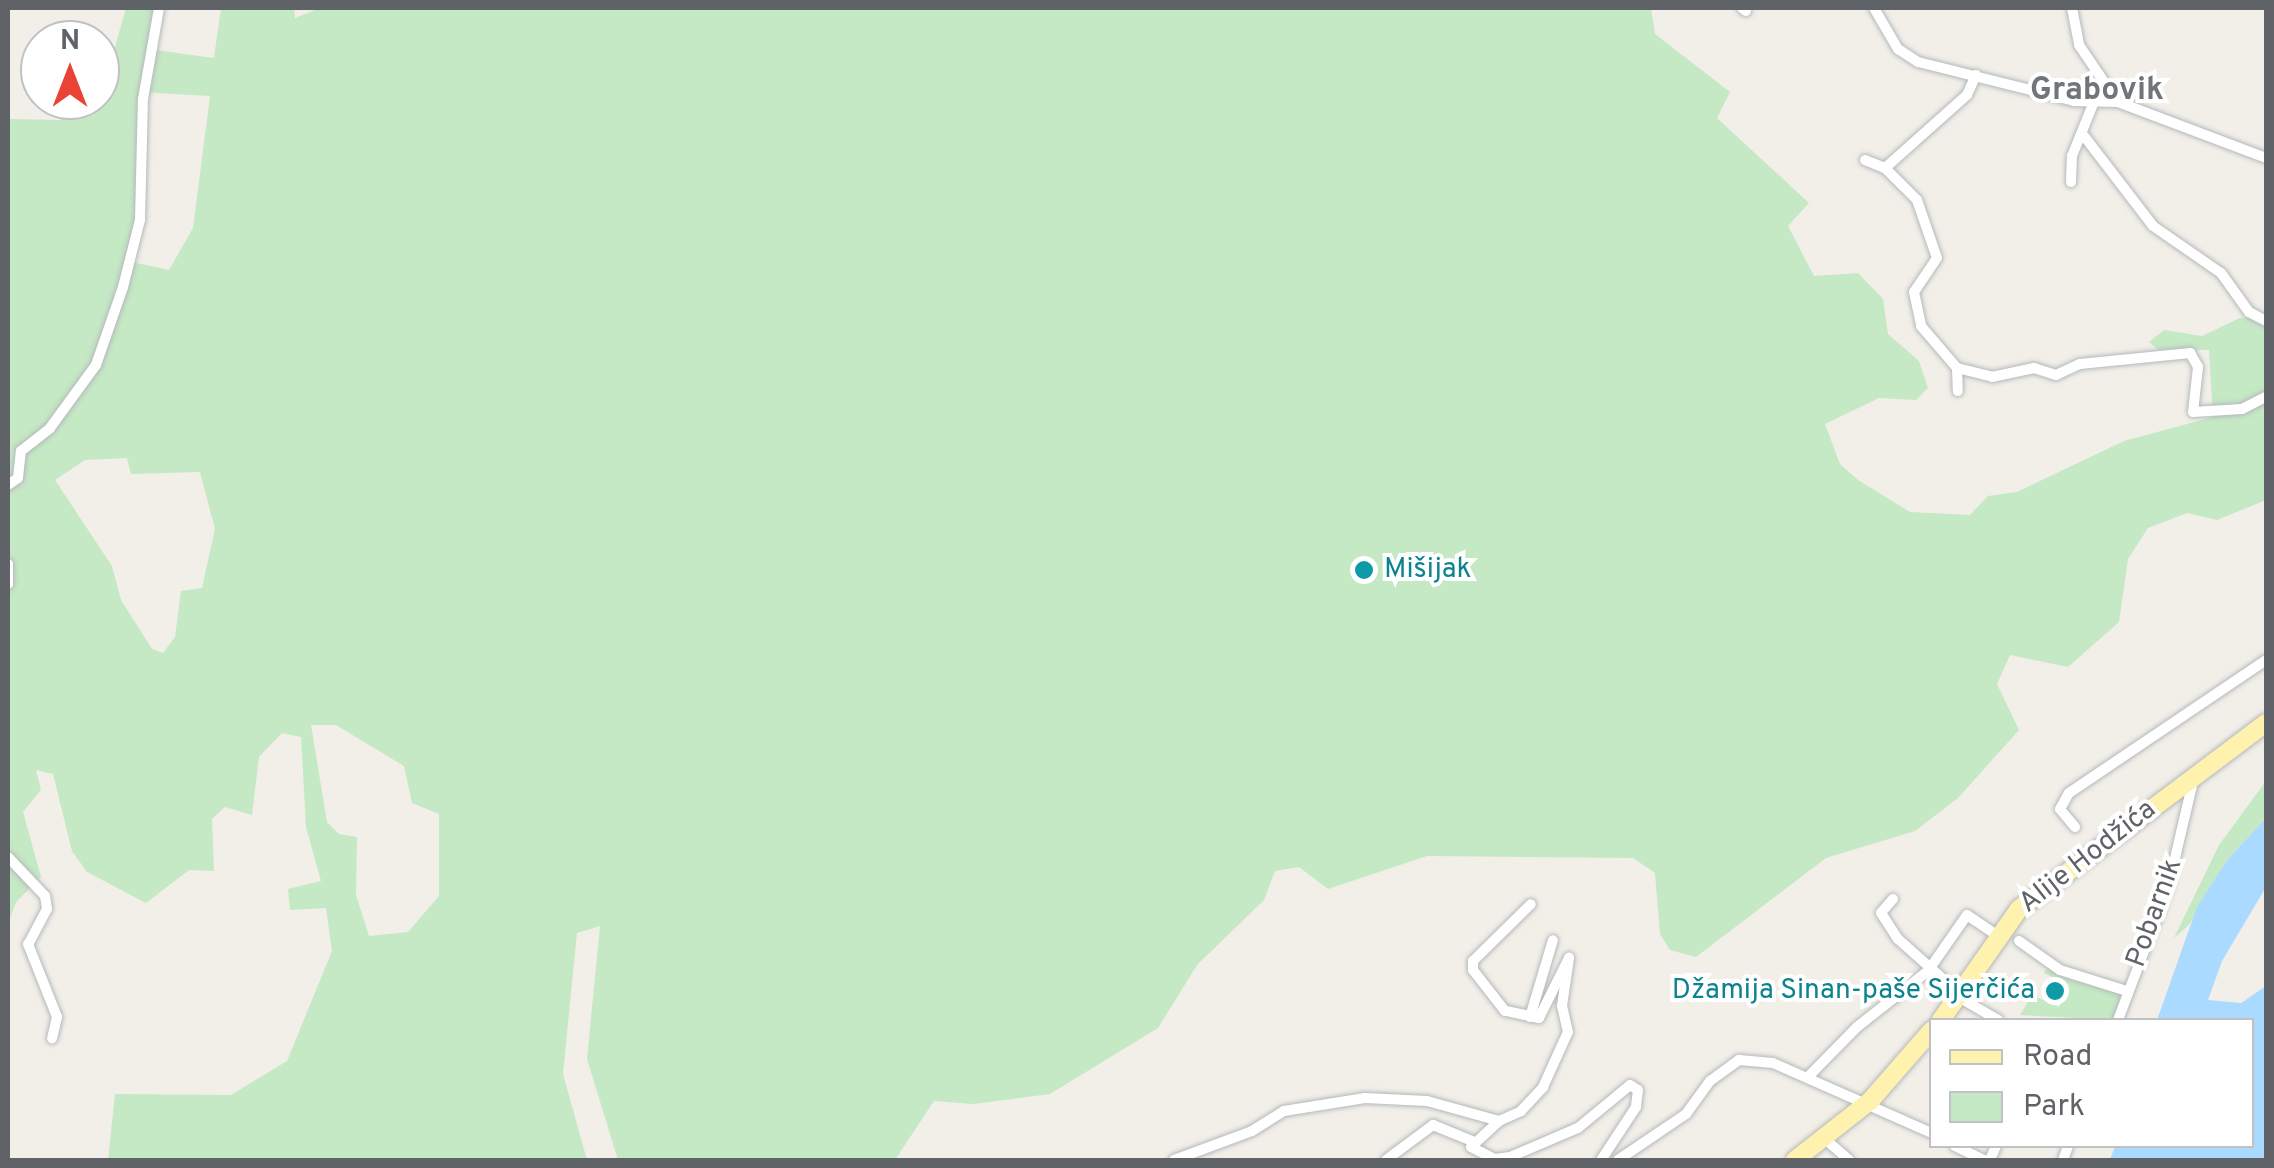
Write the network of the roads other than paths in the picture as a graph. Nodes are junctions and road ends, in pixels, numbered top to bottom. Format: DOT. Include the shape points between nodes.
graph roads {
  1 [pos="159,8"];
  2 [pos="1874,8"];
  3 [pos="2072,8"];
  4 [pos="1976,75"];
  5 [pos="2118,102"];
  6 [pos="2093,104"];
  7 [pos="2084,136"];
  8 [pos="2266,158"];
  9 [pos="1865,160"];
  10 [pos="1885,168"];
  11 [pos="2071,182"];
  12 [pos="2266,320"];
  13 [pos="1958,368"];
  14 [pos="1958,391"];
  15 [pos="2266,396"];
  16 [pos="8,485"];
  17 [pos="8,564"];
  18 [pos="8,584"];
  19 [pos="2262,663"];
  20 [pos="2266,677"];
  21 [pos="2266,723"];
  22 [pos="2194,776"];
  23 [pos="2075,827"];
  24 [pos="8,857"];
  25 [pos="1893,899"];
  26 [pos="1531,904"];
  27 [pos="1998,935"];
  28 [pos="1553,940"];
  29 [pos="2019,941"];
  30 [pos="1928,971"];
  31 [pos="2127,991"];
  32 [pos="1962,998"];
  33 [pos="1530,1017"];
  34 [pos="1944,1018"];
  35 [pos="1995,1018"];
  36 [pos="2117,1018"];
  37 [pos="1929,1033"];
  38 [pos="52,1038"];
  39 [pos="1808,1078"];
  40 [pos="1870,1102"];
  41 [pos="1500,1120"];
  42 [pos="1929,1132"];
  43 [pos="1825,1139"];
  44 [pos="1472,1141"];
  45 [pos="1960,1148"];
  46 [pos="1174,1160"];
  47 [pos="1386,1160"];
  48 [pos="1601,1160"];
  49 [pos="1618,1160"];
  50 [pos="1795,1160"];
  51 [pos="1849,1160"];
  52 [pos="1987,1160"];
  1 -- 16 [label="street" via="144,98 140,220 123,287 96,366 50,428 22,451 18,478"];
  2 -- 4 [label="street" via="1906,56"];
  3 -- 5 [label="street" via="2079,45"];
  4 -- 6 [label="street"];
  4 -- 10 [label="street" via="1951,111"];
  5 -- 6 [label="street"];
  5 -- 8 [label="street"];
  6 -- 7 [label="street"];
  7 -- 11 [label="street" via="2072,156"];
  7 -- 12 [label="street" via="2153,226 2221,273 2249,312"];
  9 -- 10 [label="street"];
  10 -- 13 [label="street" via="1916,200 1937,258 1914,292 1920,326"];
  13 -- 14 [label="street"];
  13 -- 15 [label="street" via="1992,377 2034,368 2056,374 2080,364 2190,353 2198,367 2193,412 2242,409"];
  17 -- 18 [label="street"];
  19 -- 20 [label="street"];
  19 -- 23 [label="street" via="2069,794 2060,809"];
  21 -- 22 [label="main road, Alije Hodžića"];
  22 -- 27 [label="main road, Alije Hodžića" via="2074,862"];
  22 -- 31 [label="street, Pobarnik" via="2168,888"];
  24 -- 38 [label="street" via="46,896 47,909 28,944 57,1018"];
  25 -- 30 [label="street" via="1882,912"];
  26 -- 33 [label="street" via="1472,966 1498,1006"];
  27 -- 30 [label="street" via="1967,915"];
  27 -- 32 [label="main road, Alije Hodžića"];
  28 -- 33 [label="street"];
  29 -- 31 [label="street, Pobarnik" via="2060,970"];
  30 -- 32 [label="street"];
  30 -- 39 [label="street" via="1857,1026"];
  31 -- 36 [label="street, Pobarnik"];
  32 -- 34 [label="main road, Alije Hodžića"];
  32 -- 35 [label="street"];
  33 -- 41 [label="street" via="1543,1016 1571,960 1562,1006 1564,1045 1532,1102"];
  37 -- 40 [label="main road"];
  39 -- 40 [label="street"];
  39 -- 49 [label="street" via="1773,1063 1739,1060 1710,1081 1686,1114"];
  40 -- 42 [label="street"];
  40 -- 43 [label="main road"];
  41 -- 44 [label="street" via="1490,1136"];
  41 -- 46 [label="street" via="1427,1101 1316,1101"];
  43 -- 50 [label="main road"];
  43 -- 51 [label="street"];
  44 -- 47 [label="street" via="1433,1125"];
  44 -- 48 [label="street" via="1474,1152 1495,1159 1532,1152 1578,1128 1630,1086 1638,1090 1636,1107"];
  45 -- 52 [label="street"];
}
